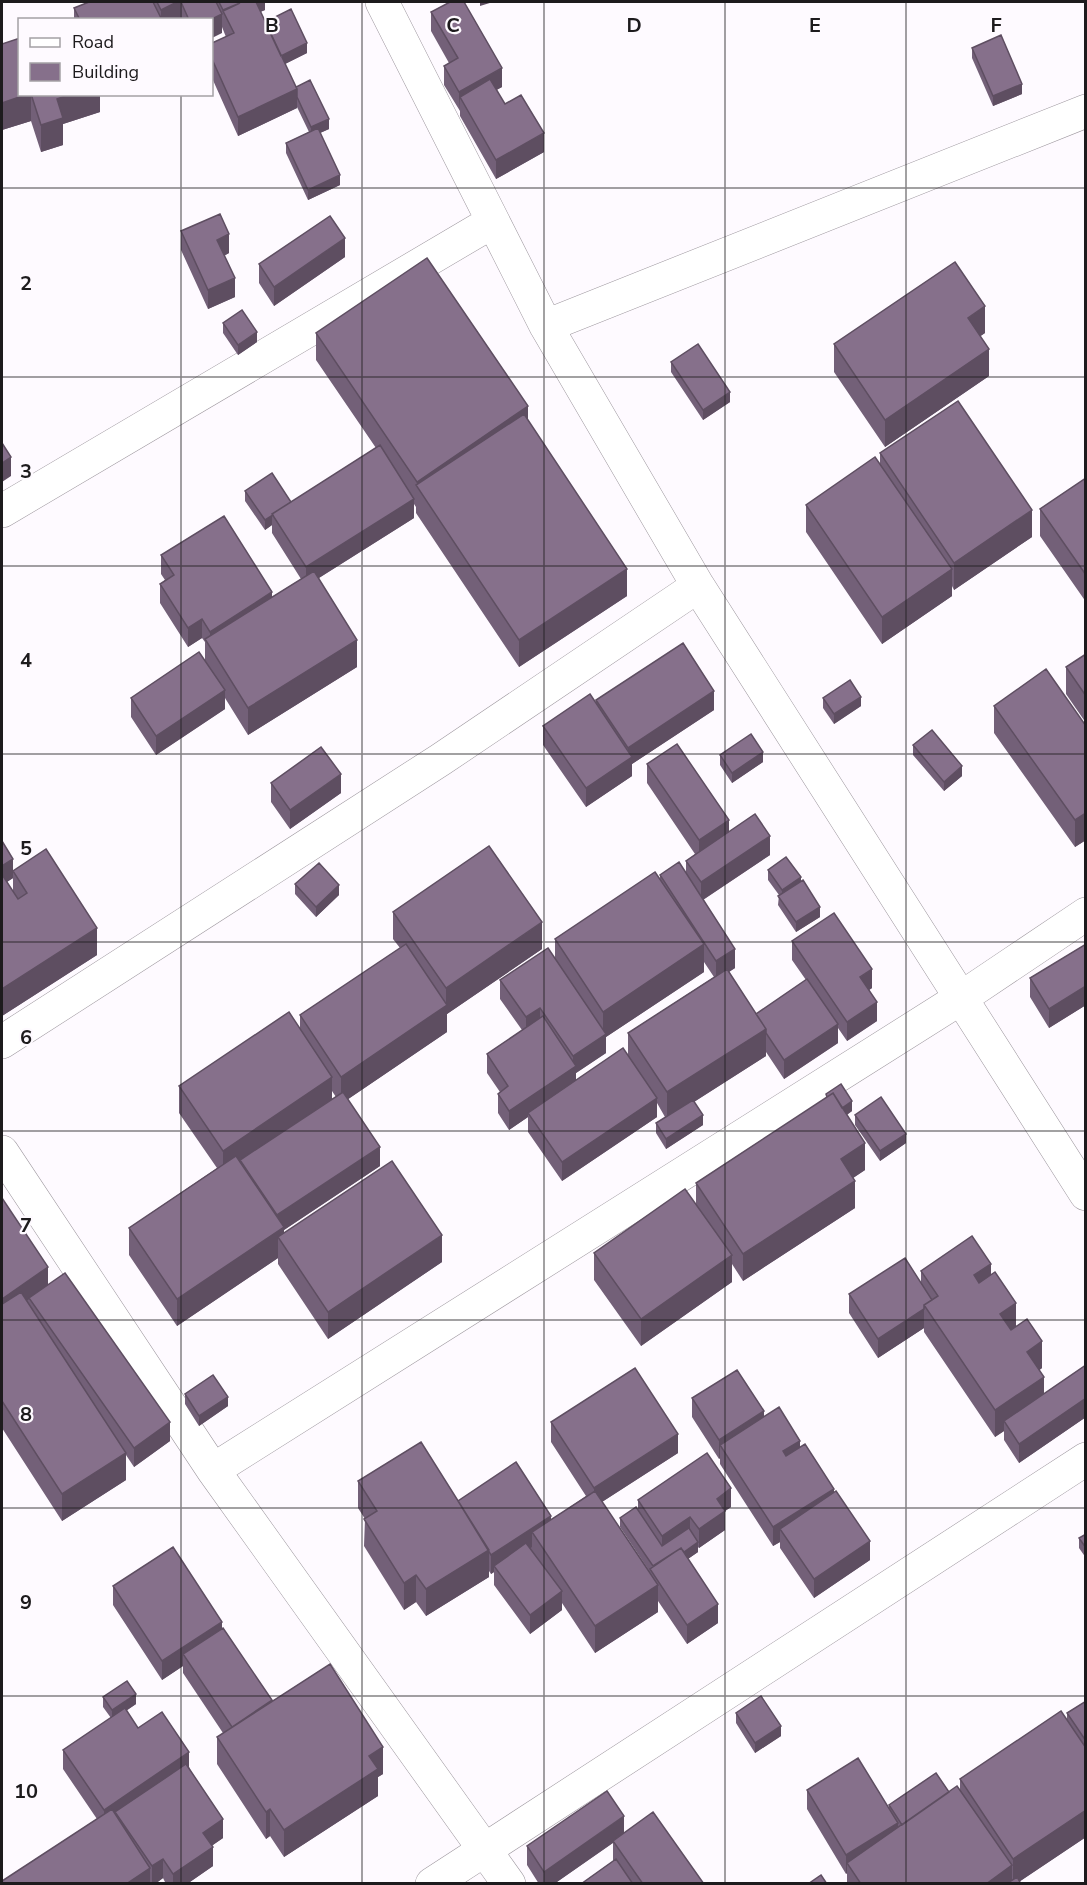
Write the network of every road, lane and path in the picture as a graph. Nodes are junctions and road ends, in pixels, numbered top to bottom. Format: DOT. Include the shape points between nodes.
graph roads {
  1 [pos="382,2"];
  2 [pos="1086,111"];
  3 [pos="492,222"];
  4 [pos="546,326"];
  5 [pos="2,511"];
  6 [pos="698,586"];
  7 [pos="1086,914"];
  8 [pos="961,998"];
  9 [pos="2,1042"];
  10 [pos="2,1152"];
  11 [pos="1086,1194"];
  12 [pos="1086,1460"];
  13 [pos="213,1470"];
  14 [pos="484,1848"];
  15 [pos="432,1884"];
  16 [pos="508,1884"];
  1 -- 3 [label="street"];
  2 -- 4 [label="street"];
  3 -- 4 [label="street"];
  3 -- 5 [label="street"];
  4 -- 6 [label="street"];
  6 -- 8 [label="street"];
  6 -- 9 [label="street" via="440,760"];
  7 -- 8 [label="street"];
  8 -- 11 [label="street"];
  8 -- 13 [label="street"];
  10 -- 13 [label="street"];
  12 -- 14 [label="street"];
  13 -- 14 [label="street"];
  14 -- 15 [label="street"];
  14 -- 16 [label="street"];
}
